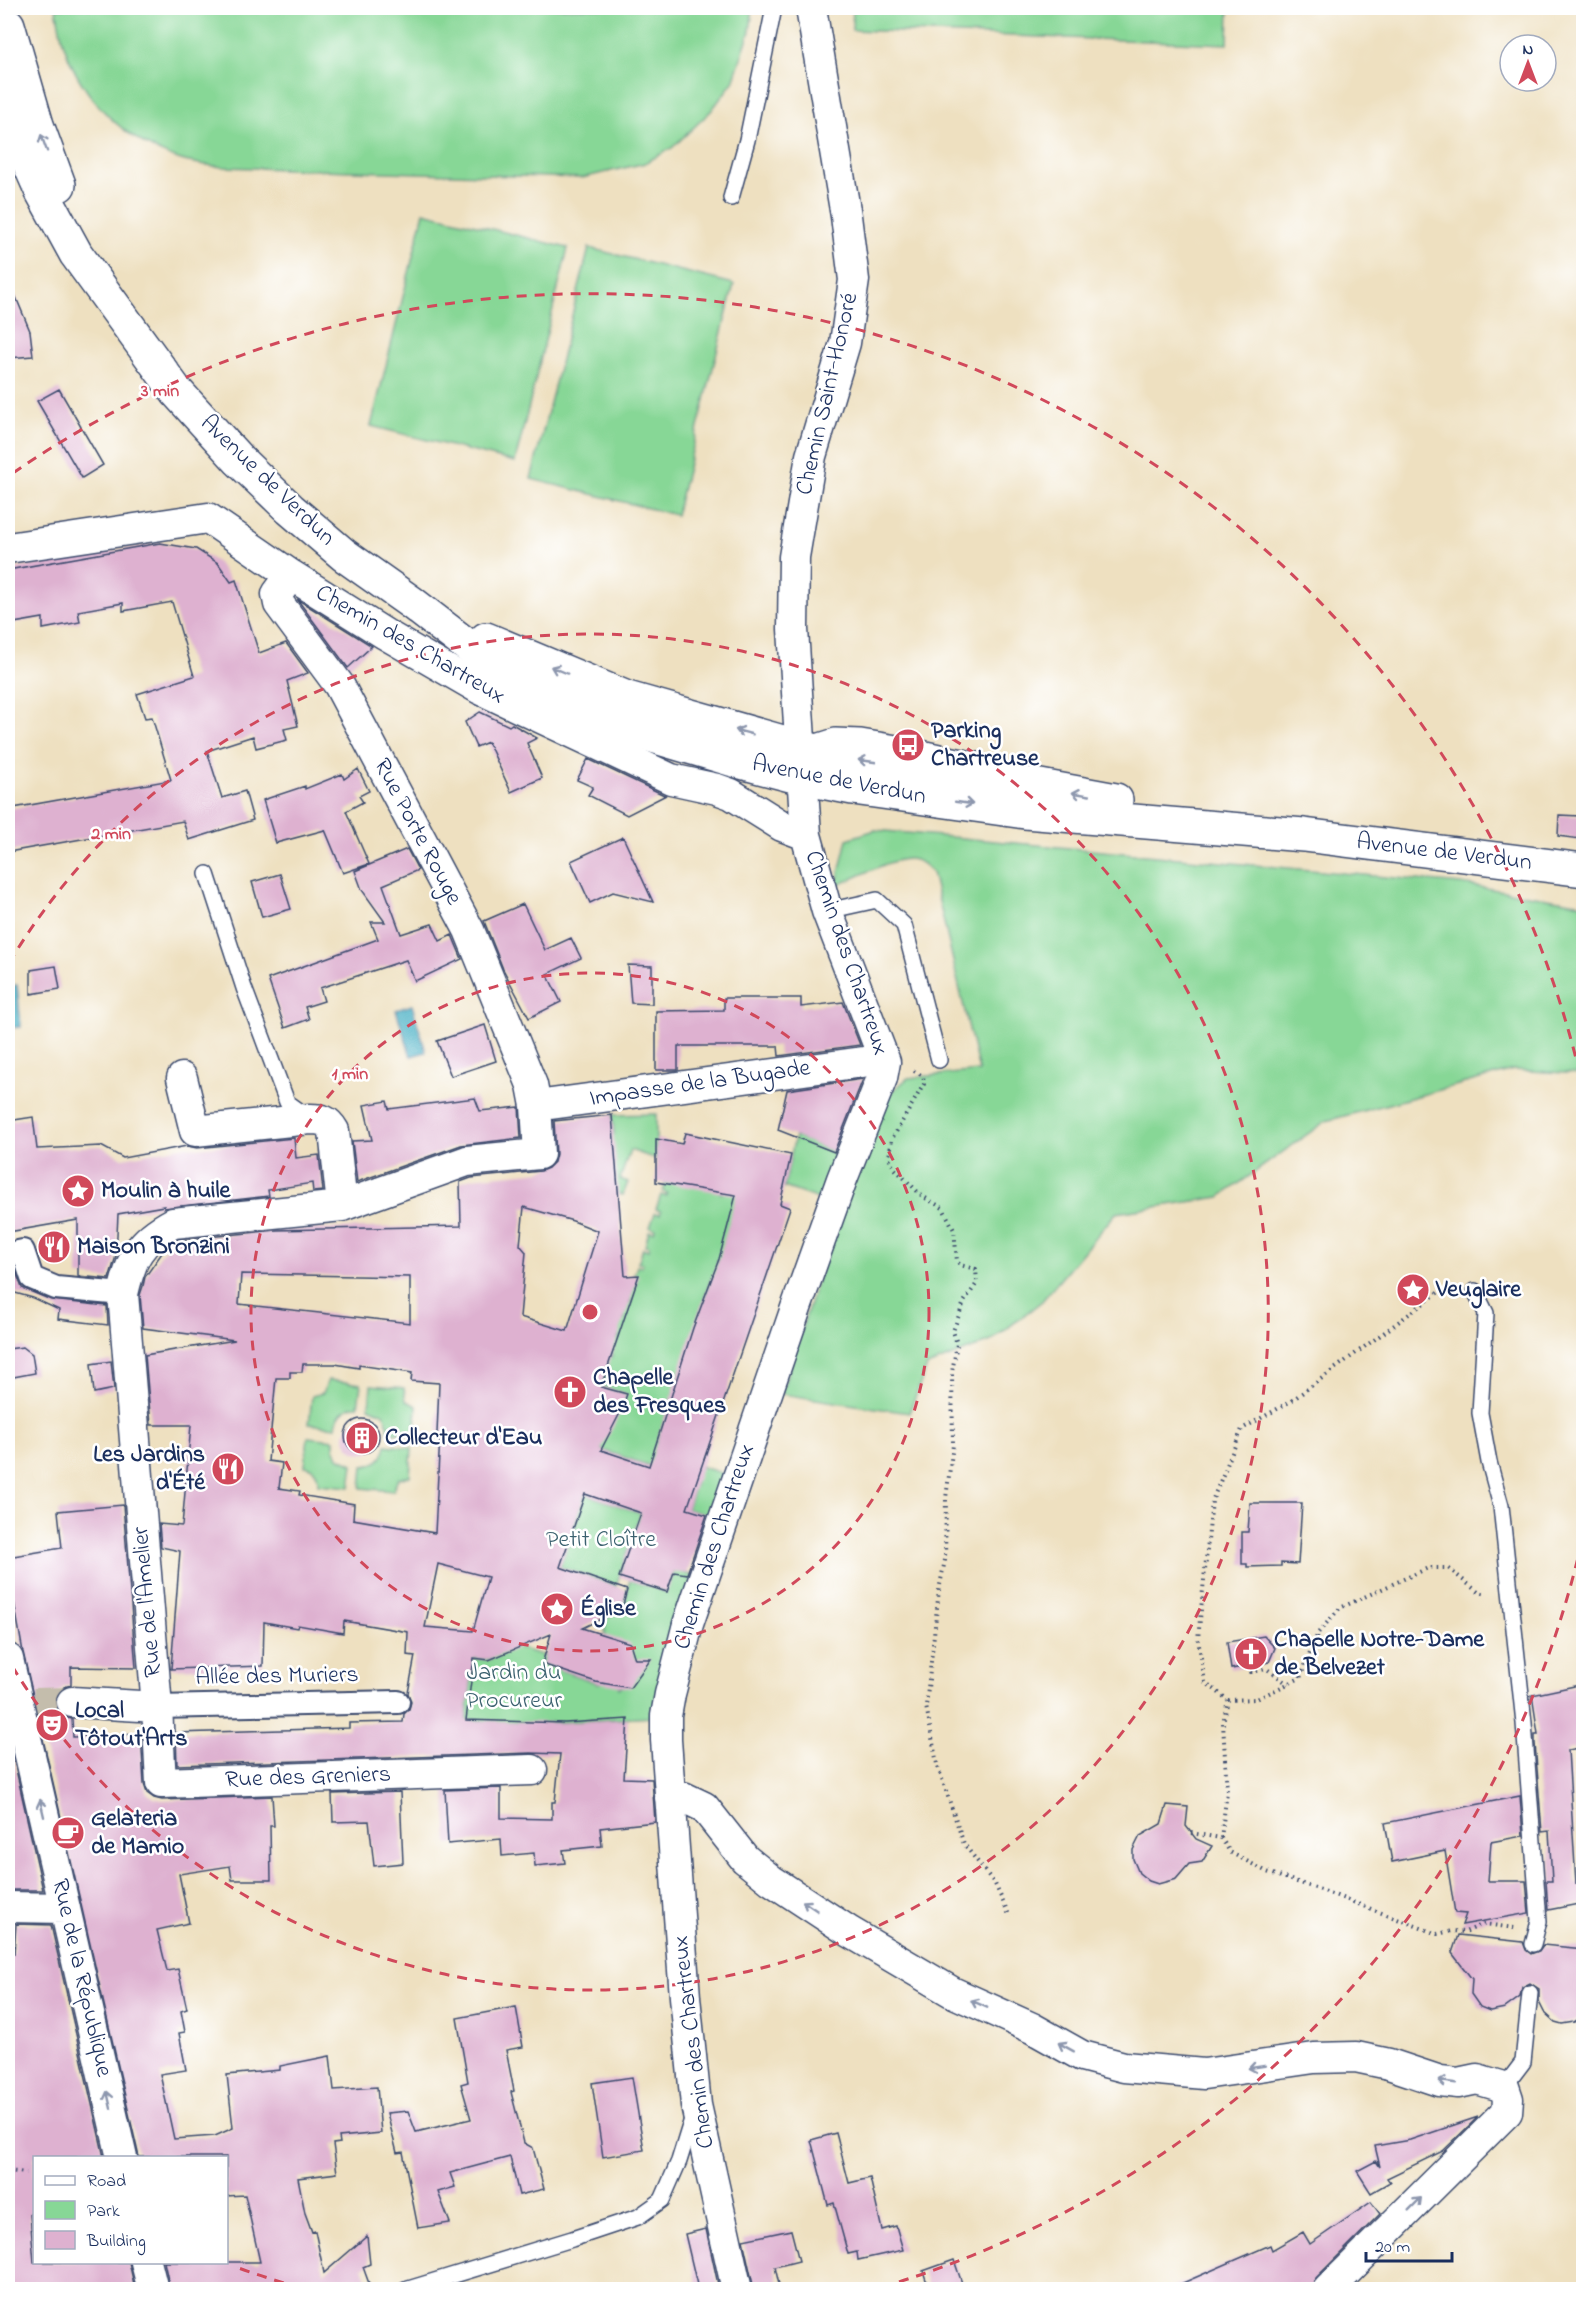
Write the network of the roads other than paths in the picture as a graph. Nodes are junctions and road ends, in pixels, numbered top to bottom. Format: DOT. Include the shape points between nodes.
graph roads {
  1 [pos="774,8"];
  2 [pos="810,8"];
  3 [pos="8,25"];
  4 [pos="8,115"];
  5 [pos="731,198"];
  6 [pos="118,311"];
  7 [pos="8,548"];
  8 [pos="291,575"];
  9 [pos="801,763"];
  10 [pos="806,835"];
  11 [pos="1304,835"];
  12 [pos="1584,870"];
  13 [pos="207,874"];
  14 [pos="827,911"];
  15 [pos="939,1060"];
  16 [pos="874,1062"];
  17 [pos="182,1077"];
  18 [pos="536,1106"];
  19 [pos="310,1119"];
  20 [pos="342,1206"];
  21 [pos="8,1254"];
  22 [pos="1475,1291"];
  23 [pos="123,1294"];
  24 [pos="8,1659"];
  25 [pos="72,1702"];
  26 [pos="398,1702"];
  27 [pos="157,1707"];
  28 [pos="21,1710"];
  29 [pos="532,1770"];
  30 [pos="670,1798"];
  31 [pos="8,1907"];
  32 [pos="65,1908"];
  33 [pos="1533,1944"];
  34 [pos="1530,1994"];
  35 [pos="1504,2087"];
  36 [pos="696,2105"];
  37 [pos="122,2156"];
  38 [pos="147,2264"];
  39 [pos="153,2289"];
  40 [pos="405,2289"];
  41 [pos="736,2289"];
  42 [pos="1328,2289"];
  1 -- 5 [label="lane"];
  2 -- 9 [label="street, Chemin Saint-Honoré" via="854,280 845,343 811,456 794,557 793,629"];
  6 -- 3 [label="main road, Avenue de Verdun, one-way" via="58,182"];
  4 -- 6 [label="main road, Avenue de Verdun" via="40,190 76,254"];
  6 -- 9 [label="main road, Avenue de Verdun" via="176,392 290,509 344,555 477,652 541,693 622,727"];
  7 -- 8 [label="street, Chemin des Chartreux" via="208,518"];
  8 -- 10 [label="street, Chemin des Chartreux" via="480,689 671,779 731,794 782,826"];
  8 -- 18 [label="street, Rue Porte Rouge" via="277,594 279,603 339,686 469,930 532,1085"];
  9 -- 10 [label="street, Chemin des Chartreux"];
  11 -- 9 [label="main road, Avenue de Verdun, one-way" via="1029,784 858,760"];
  9 -- 11 [label="main road, Avenue de Verdun, one-way" via="853,788 1025,812"];
  10 -- 14 [label="street, Chemin des Chartreux"];
  11 -- 12 [label="main road, Avenue de Verdun"];
  13 -- 19 [label="lane" via="287,1102"];
  14 -- 15 [label="lane" via="877,900 904,925"];
  14 -- 16 [label="street, Chemin des Chartreux"];
  16 -- 18 [label="street, Impasse de la Bugade"];
  16 -- 30 [label="street, Chemin des Chartreux" via="882,1077 842,1179 688,1624 666,1716"];
  17 -- 19 [label="street" via="195,1131"];
  18 -- 20 [label="street, Rue de l'Amelier" via="539,1154 467,1161"];
  19 -- 20 [label="street" via="330,1123 334,1131"];
  20 -- 23 [label="street, Rue de l'Amelier" via="172,1223 140,1246 129,1267"];
  21 -- 23 [label="street" via="23,1251 32,1278 56,1288"];
  22 -- 33 [label="lane" via="1486,1313 1480,1413 1501,1506 1524,1723 1539,1921"];
  23 -- 27 [label="street, Rue de l'Amelier"];
  24 -- 28 [label="street, Rue de la République"];
  25 -- 27 [label="street"];
  26 -- 27 [label="street, Allée des Muriers"];
  27 -- 29 [label="street, Rue des Greniers" via="161,1783"];
  32 -- 28 [label="street, Rue de la République, one-way"];
  35 -- 30 [label="street, one-way" via="1477,2079 1440,2081 1356,2057 1314,2058 1204,2074 1124,2067 1082,2056 1032,2028 952,1992 850,1932 745,1859 704,1807 683,1797"];
  30 -- 36 [label="street, Chemin des Chartreux"];
  31 -- 32 [label="street"];
  37 -- 32 [label="street, Rue de la République, one-way"];
  34 -- 35 [label="lane" via="1523,2062"];
  42 -- 35 [label="street, one-way" via="1507,2112"];
  36 -- 40 [label="lane" via="662,2200 638,2217"];
  36 -- 41 [label="street, Chemin des Chartreux"];
  38 -- 39 [label="street"];
}
